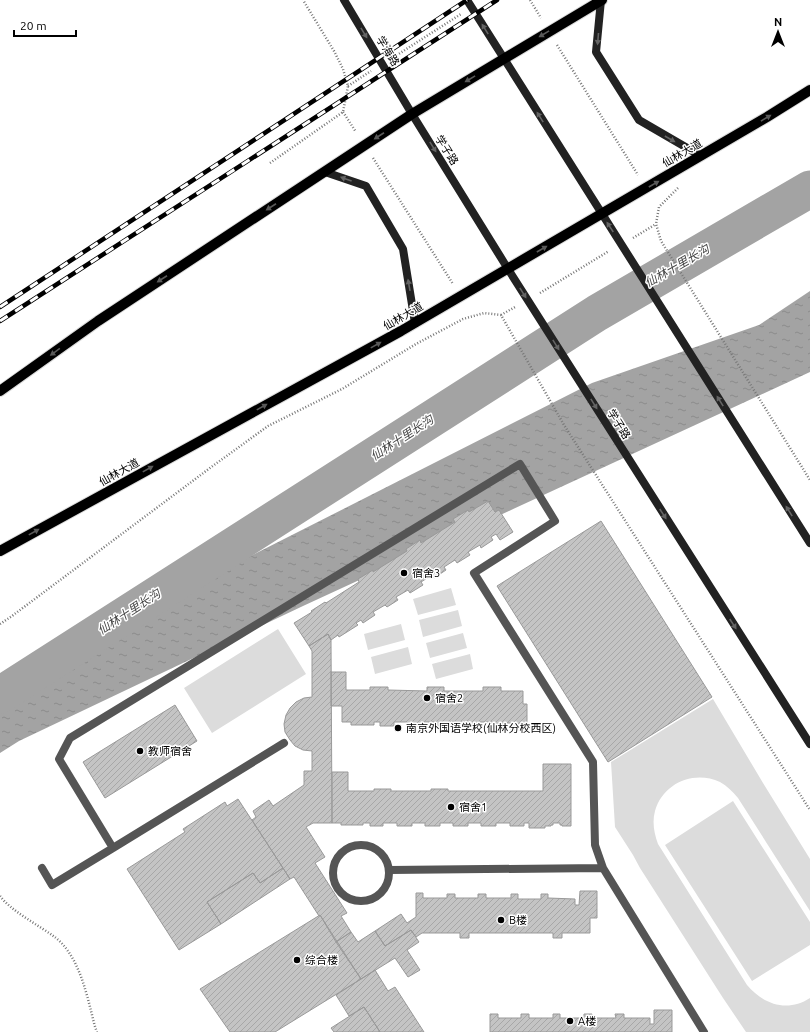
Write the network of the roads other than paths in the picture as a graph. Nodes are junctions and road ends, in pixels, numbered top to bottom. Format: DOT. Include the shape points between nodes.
graph roads {
  1 [pos="344,0"];
  2 [pos="602,0"];
  3 [pos="469,4"];
  4 [pos="504,59"];
  5 [pos="810,90"];
  6 [pos="412,114"];
  7 [pos="701,156"];
  8 [pos="325,172"];
  9 [pos="602,214"];
  10 [pos="508,269"];
  11 [pos="415,323"];
  12 [pos="0,391"];
  13 [pos="810,544"];
  14 [pos="0,551"];
  15 [pos="284,743"];
  16 [pos="810,744"];
  17 [pos="113,848"];
  18 [pos="42,868"];
  19 [pos="603,868"];
  20 [pos="390,870"];
  21 [pos="704,1032"];
  1 -- 6 [label="main road, 学海路, one-way"];
  2 -- 4 [label="main road, one-way"];
  2 -- 7 [label="main road, one-way" via="596,52 639,120"];
  4 -- 3 [label="main road, one-way"];
  4 -- 6 [label="main road, one-way"];
  9 -- 4 [label="main road, one-way"];
  7 -- 5 [label="main road, 仙林大道, one-way"];
  6 -- 8 [label="main road, one-way"];
  6 -- 10 [label="main road, 学子路, one-way"];
  9 -- 7 [label="main road, 仙林大道, one-way"];
  11 -- 8 [label="main road, one-way" via="403,249 366,186"];
  8 -- 12 [label="main road, one-way" via="98,321"];
  10 -- 9 [label="main road, 仙林大道, one-way"];
  13 -- 9 [label="main road, one-way"];
  10 -- 11 [label="main road, 仙林大道"];
  10 -- 16 [label="main road, 学子路, one-way"];
  14 -- 11 [label="main road, 仙林大道, one-way"];
  15 -- 17 [label="lane"];
  17 -- 18 [label="lane" via="52,885"];
  17 -- 19 [label="lane" via="59,759 70,738 520,464 555,521 474,573 593,762 595,845"];
  19 -- 20 [label="lane"];
  19 -- 21 [label="lane"];
  20 -- 20 [label="lane" via="383,854 376,848 358,844 342,852 333,867 333,876 340,892 347,897 364,901 373,899 386,887"];
}
